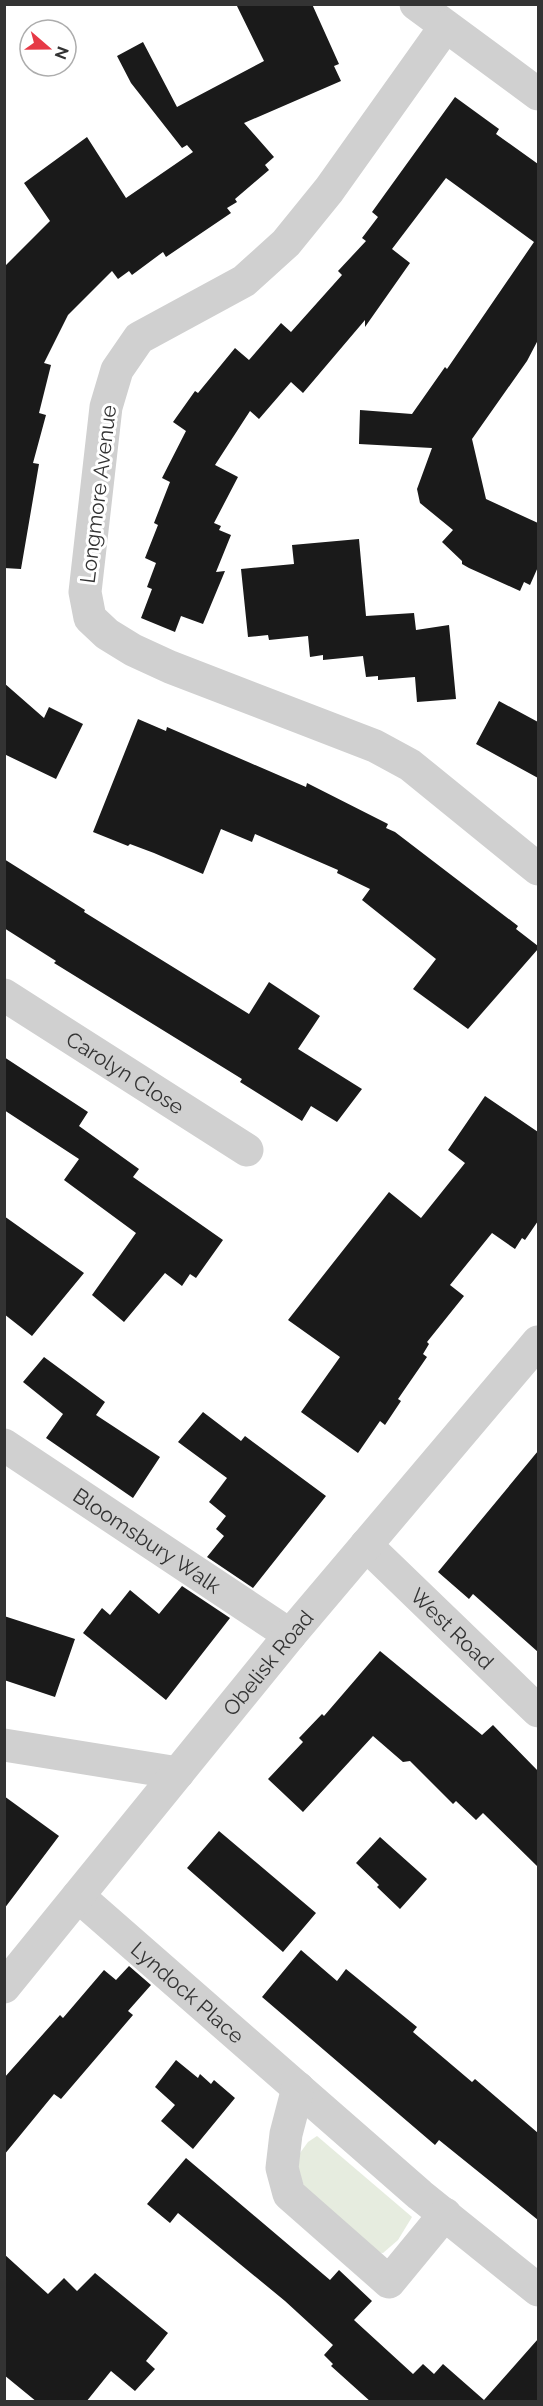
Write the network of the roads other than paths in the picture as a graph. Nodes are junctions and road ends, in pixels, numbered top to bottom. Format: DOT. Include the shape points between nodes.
graph roads {
  1 [pos="416,4"];
  2 [pos="445,27"];
  3 [pos="538,94"];
  4 [pos="538,869"];
  5 [pos="4,995"];
  6 [pos="247,1150"];
  7 [pos="538,1342"];
  8 [pos="4,1445"];
  9 [pos="366,1545"];
  10 [pos="290,1635"];
  11 [pos="538,1711"];
  12 [pos="4,1746"];
  13 [pos="178,1773"];
  14 [pos="78,1896"];
  15 [pos="4,1987"];
  16 [pos="298,2088"];
  17 [pos="444,2214"];
  18 [pos="538,2290"];
  1 -- 2 [label="street"];
  2 -- 3 [label="street"];
  2 -- 4 [label="street, Longmore Avenue" via="329,190 286,243 244,281 140,338 117,370 106,407 85,592 90,618 133,650 366,742 411,765"];
  5 -- 6 [label="street, Carolyn Close"];
  7 -- 9 [label="street, Obelisk Road"];
  8 -- 10 [label="street, Bloomsbury Walk"];
  9 -- 10 [label="street, Obelisk Road"];
  9 -- 11 [label="street, West Road"];
  10 -- 13 [label="street, Obelisk Road"];
  12 -- 13 [label="street"];
  13 -- 14 [label="street, Obelisk Road"];
  14 -- 15 [label="street, Obelisk Road"];
  14 -- 16 [label="street, Lyndock Place"];
  16 -- 17 [label="street, Lyndock Place"];
  16 -- 17 [label="street" via="282,2168 289,2194 389,2282"];
  17 -- 18 [label="street, Lyndock Place"];
}
